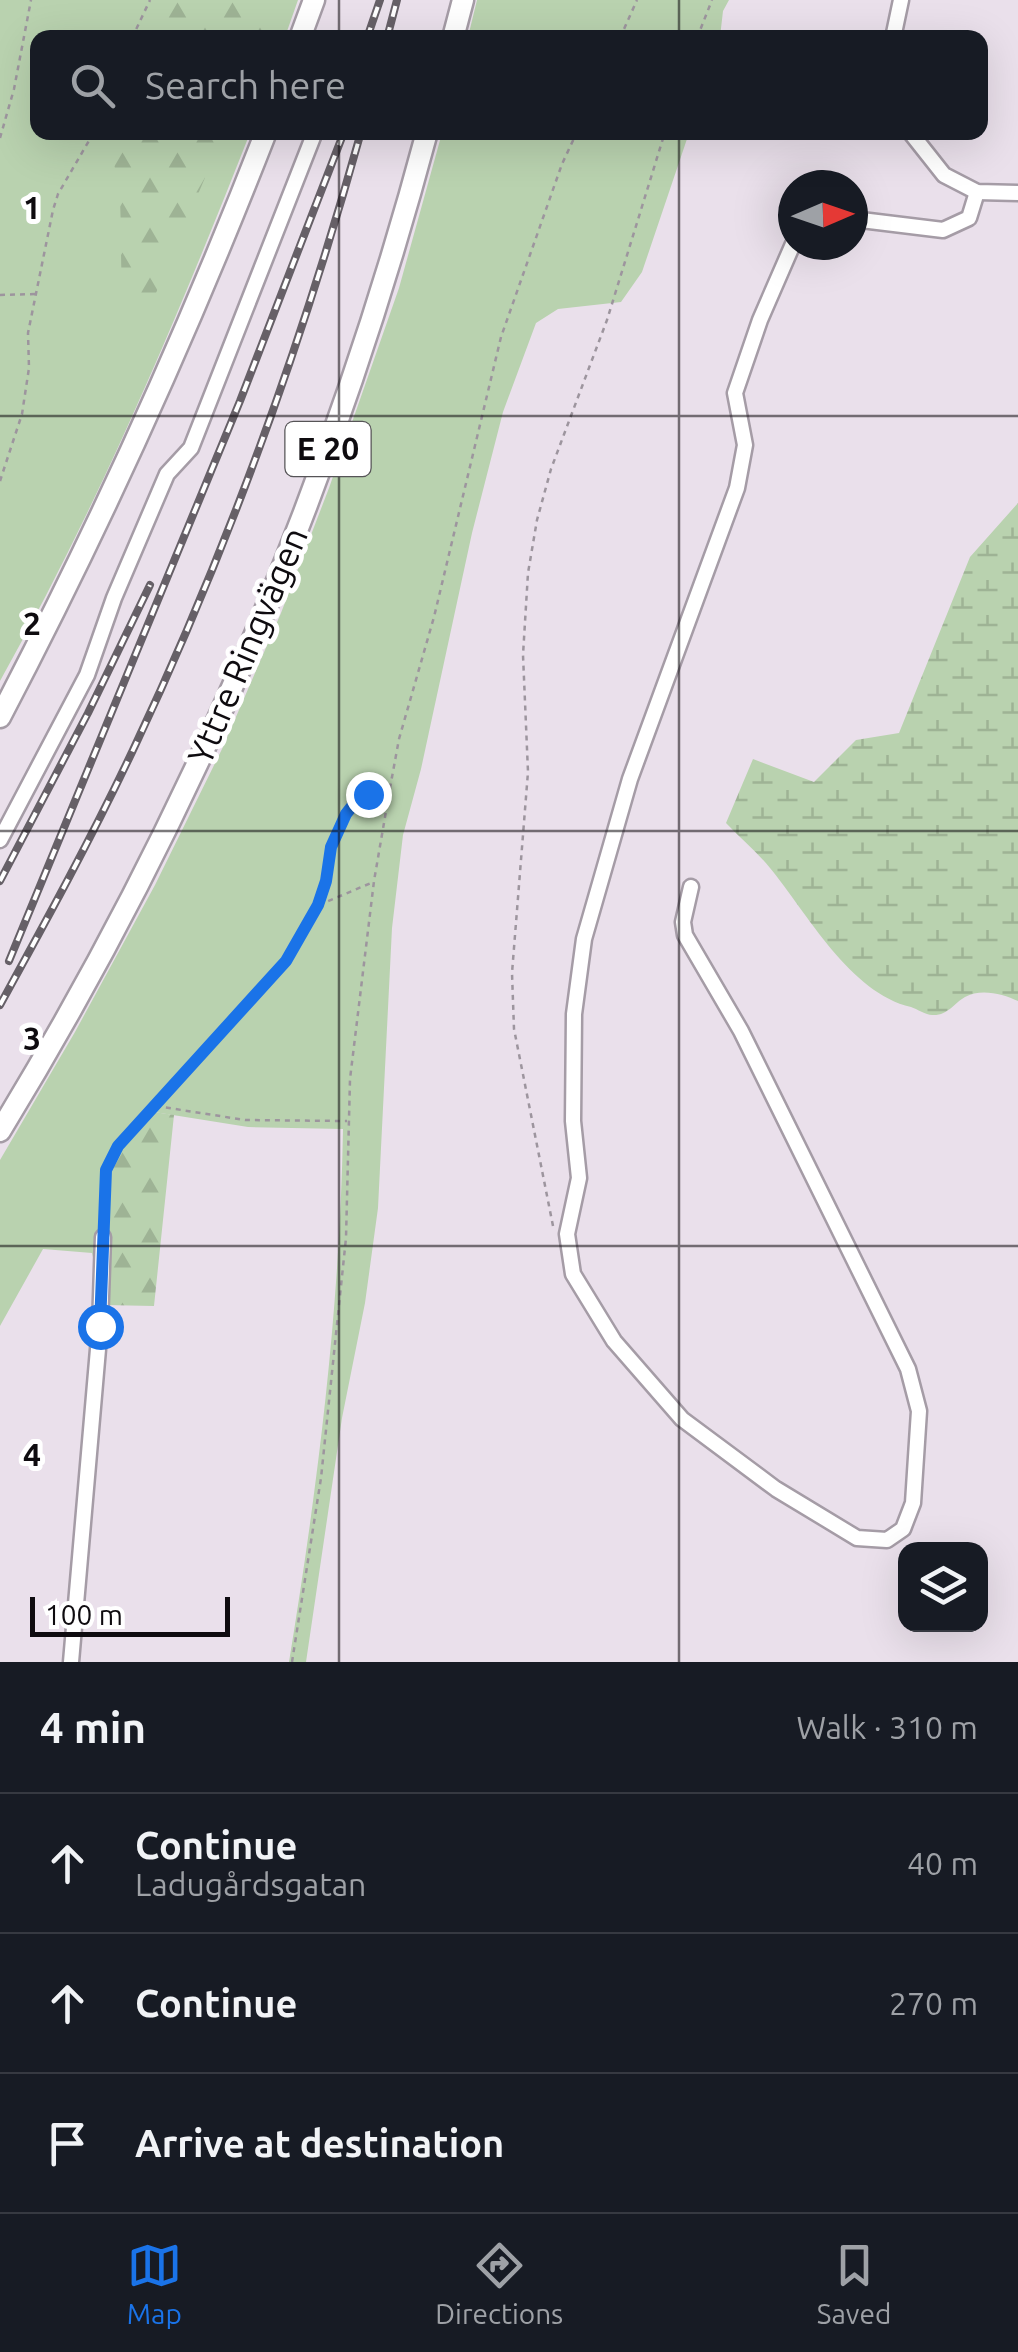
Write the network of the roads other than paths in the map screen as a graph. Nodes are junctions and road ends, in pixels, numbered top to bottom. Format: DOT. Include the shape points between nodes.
graph roads {
  1 [pos="314,0"];
  2 [pos="462,0"];
  3 [pos="901,0"];
  4 [pos="303,30"];
  5 [pos="455,30"];
  6 [pos="895,30"];
  7 [pos="263,140"];
  8 [pos="312,140"];
  9 [pos="425,140"];
  10 [pos="916,140"];
  11 [pos="977,192"];
  12 [pos="1018,193"];
  13 [pos="868,221"];
  14 [pos="786,260"];
  15 [pos="0,718"];
  16 [pos="0,840"];
  17 [pos="691,887"];
  18 [pos="0,1131"];
  19 [pos="104,1238"];
  20 [pos="71,1662"];
  1 -- 4 [label="highway"];
  2 -- 5 [label="highway"];
  3 -- 6 [label="lane"];
  7 -- 15 [label="highway" via="138,438"];
  8 -- 16 [label="lane" via="191,448 167,474 87,675"];
  9 -- 18 [label="highway, Yttre Ringvägen / E 20" via="352,385 267,608 124,913"];
  10 -- 11 [label="lane" via="944,175"];
  11 -- 12 [label="lane"];
  11 -- 13 [label="lane" via="969,218 943,230"];
  14 -- 17 [label="lane" via="735,393 744,445 738,488 630,779 584,939 574,1014 578,1178 567,1234 573,1274 592,1309 682,1419 856,1538 887,1540 903,1529 913,1503 920,1411 908,1368 741,1031 685,935"];
  19 -- 20 [label="lane"];
}
